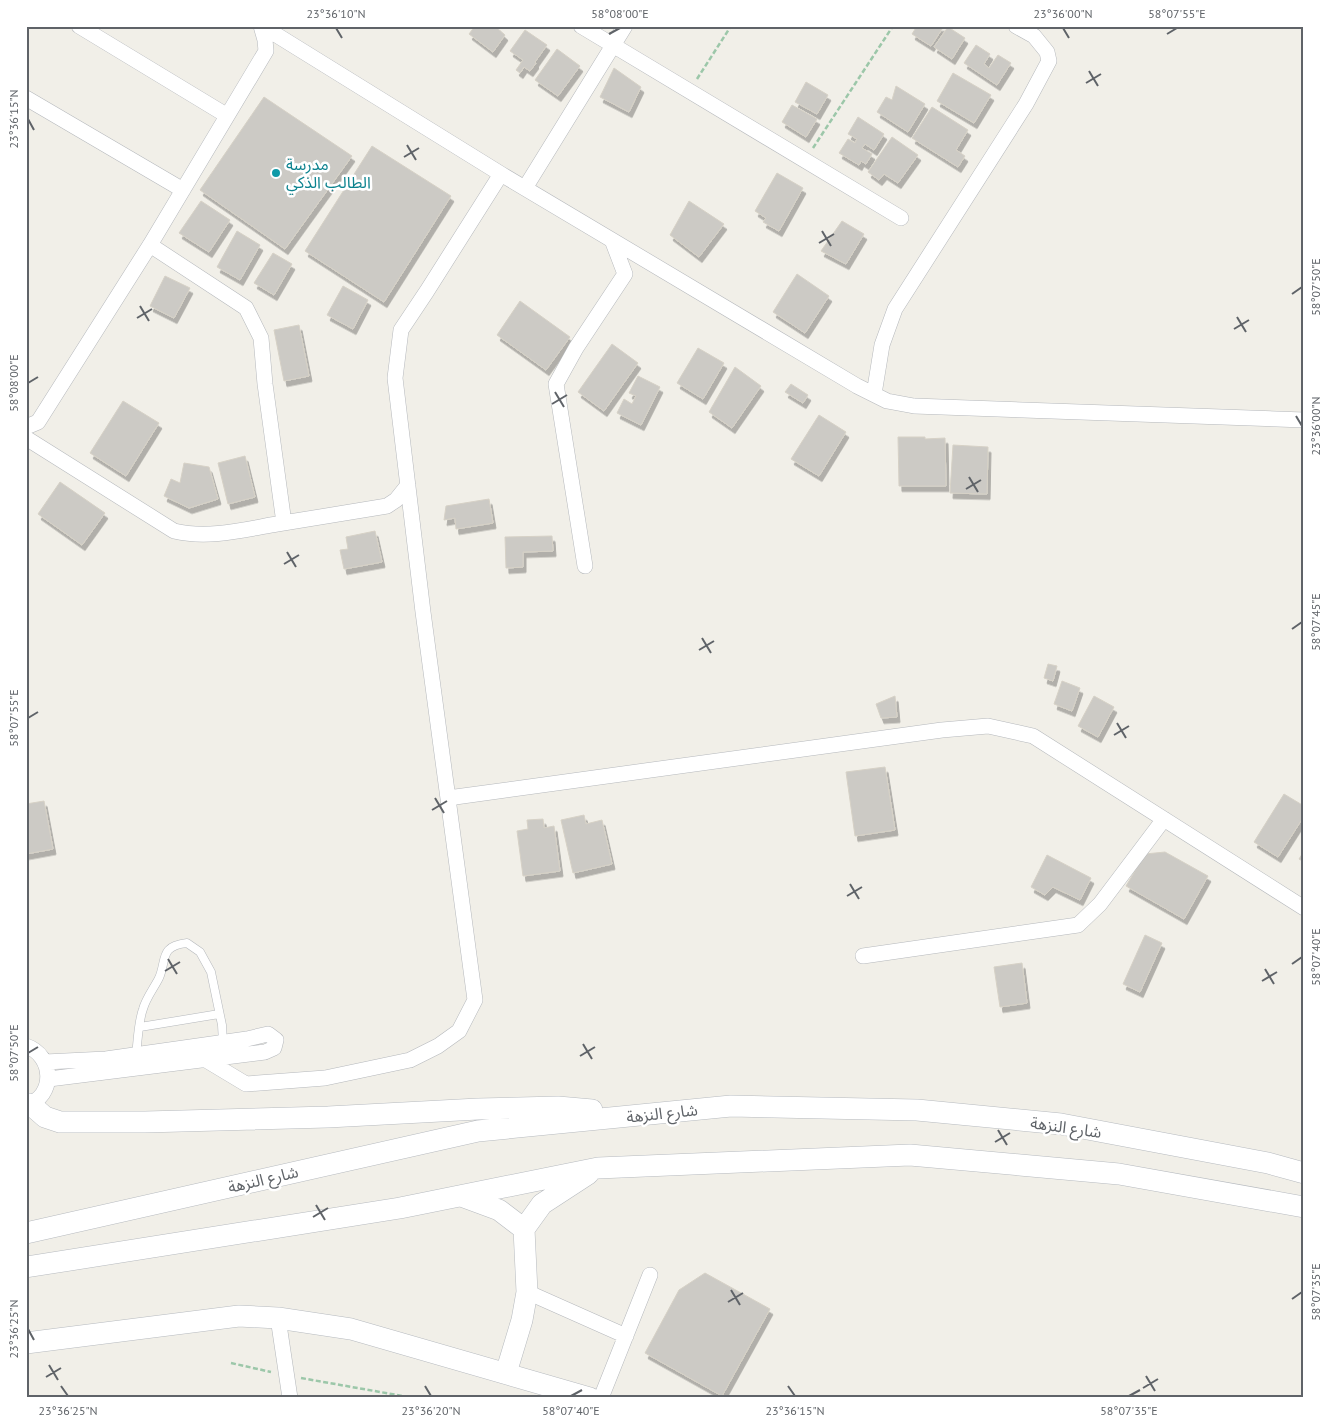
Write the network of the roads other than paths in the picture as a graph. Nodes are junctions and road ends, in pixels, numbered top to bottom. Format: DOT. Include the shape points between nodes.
graph roads {
  1 [pos="80,26"];
  2 [pos="261,26"];
  3 [pos="581,26"];
  4 [pos="625,26"];
  5 [pos="1016,26"];
  6 [pos="287,42"];
  7 [pos="613,45"];
  8 [pos="266,49"];
  9 [pos="26,98"];
  10 [pos="226,115"];
  11 [pos="501,174"];
  12 [pos="525,188"];
  13 [pos="182,190"];
  14 [pos="901,218"];
  15 [pos="612,240"];
  16 [pos="150,245"];
  17 [pos="652,264"];
  18 [pos="625,274"];
  19 [pos="874,394"];
  20 [pos="1304,420"];
  21 [pos="32,424"];
  22 [pos="26,438"];
  23 [pos="46,450"];
  24 [pos="408,485"];
  25 [pos="387,506"];
  26 [pos="412,521"];
  27 [pos="284,523"];
  28 [pos="585,566"];
  29 [pos="448,798"];
  30 [pos="1164,819"];
  31 [pos="1304,908"];
  32 [pos="863,956"];
  33 [pos="219,1014"];
  34 [pos="140,1028"];
  35 [pos="223,1042"];
  36 [pos="26,1046"];
  37 [pos="136,1055"];
  38 [pos="206,1060"];
  39 [pos="45,1062"];
  40 [pos="166,1064"];
  41 [pos="49,1079"];
  42 [pos="28,1104"];
  43 [pos="644,1114"];
  44 [pos="598,1168"];
  45 [pos="1304,1173"];
  46 [pos="461,1196"];
  47 [pos="1304,1207"];
  48 [pos="524,1229"];
  49 [pos="26,1233"];
  50 [pos="26,1267"];
  51 [pos="650,1275"];
  52 [pos="527,1292"];
  53 [pos="278,1318"];
  54 [pos="626,1336"];
  55 [pos="26,1343"];
  56 [pos="506,1373"];
  57 [pos="290,1398"];
  58 [pos="590,1398"];
  59 [pos="601,1398"];
  1 -- 10 [label="street"];
  2 -- 6 [label="street"];
  2 -- 8 [label="street"];
  3 -- 7 [label="street"];
  4 -- 7 [label="street"];
  5 -- 19 [label="street" via="1034,36 1047,52 1048,61 1026,104 895,309 882,345"];
  6 -- 8 [label="street"];
  6 -- 11 [label="street"];
  7 -- 12 [label="street"];
  7 -- 14 [label="street"];
  8 -- 10 [label="street"];
  9 -- 13 [label="street"];
  10 -- 13 [label="street"];
  11 -- 12 [label="street"];
  11 -- 24 [label="street" via="400,330 396,378"];
  12 -- 15 [label="street"];
  13 -- 16 [label="street"];
  15 -- 17 [label="street"];
  15 -- 18 [label="street"];
  16 -- 21 [label="street"];
  16 -- 27 [label="street" via="246,308 262,338"];
  17 -- 18 [label="street"];
  17 -- 19 [label="street"];
  18 -- 28 [label="street" via="556,384"];
  19 -- 20 [label="street" via="887,401 914,406"];
  21 -- 23 [label="street"];
  22 -- 23 [label="street"];
  23 -- 27 [label="street" via="174,531 218,533"];
  24 -- 25 [label="street"];
  24 -- 26 [label="street"];
  25 -- 26 [label="street"];
  25 -- 27 [label="street"];
  26 -- 29 [label="street"];
  29 -- 30 [label="street" via="988,726 1033,736"];
  29 -- 38 [label="street" via="475,1000 459,1032 410,1060 325,1078 246,1084"];
  30 -- 31 [label="street"];
  30 -- 32 [label="street" via="1100,904 1078,925"];
  33 -- 34 [label="lane"];
  33 -- 34 [label="lane" via="211,972 200,952 187,943 180,944 167,950 160,976 143,1008"];
  33 -- 35 [label="lane"];
  34 -- 37 [label="lane"];
  35 -- 37 [label="street"];
  35 -- 38 [label="street" via="268,1034 276,1040 274,1048 265,1052"];
  35 -- 40 [label="lane" via="207,1053"];
  36 -- 39 [label="street" via="38,1051"];
  37 -- 39 [label="street"];
  38 -- 40 [label="street"];
  39 -- 41 [label="street"];
  40 -- 41 [label="street"];
  41 -- 42 [label="street" via="42,1095"];
  42 -- 43 [label="main road" via="45,1117 60,1122 318,1117 558,1107"];
  43 -- 45 [label="main road, شارع النزهة" via="730,1106 917,1110 1061,1124 1268,1163"];
  43 -- 49 [label="main road, شارع النزهة" via="478,1131"];
  44 -- 46 [label="main road"];
  44 -- 47 [label="main road" via="910,1155 1119,1174"];
  44 -- 48 [label="main road" via="542,1204"];
  46 -- 48 [label="main road" via="499,1210"];
  46 -- 50 [label="main road"];
  48 -- 52 [label="main road"];
  51 -- 54 [label="street"];
  52 -- 54 [label="street"];
  52 -- 56 [label="main road"];
  53 -- 55 [label="main road" via="239,1316"];
  53 -- 56 [label="main road" via="351,1329"];
  53 -- 57 [label="street"];
  54 -- 59 [label="street"];
  56 -- 58 [label="main road"];
}
